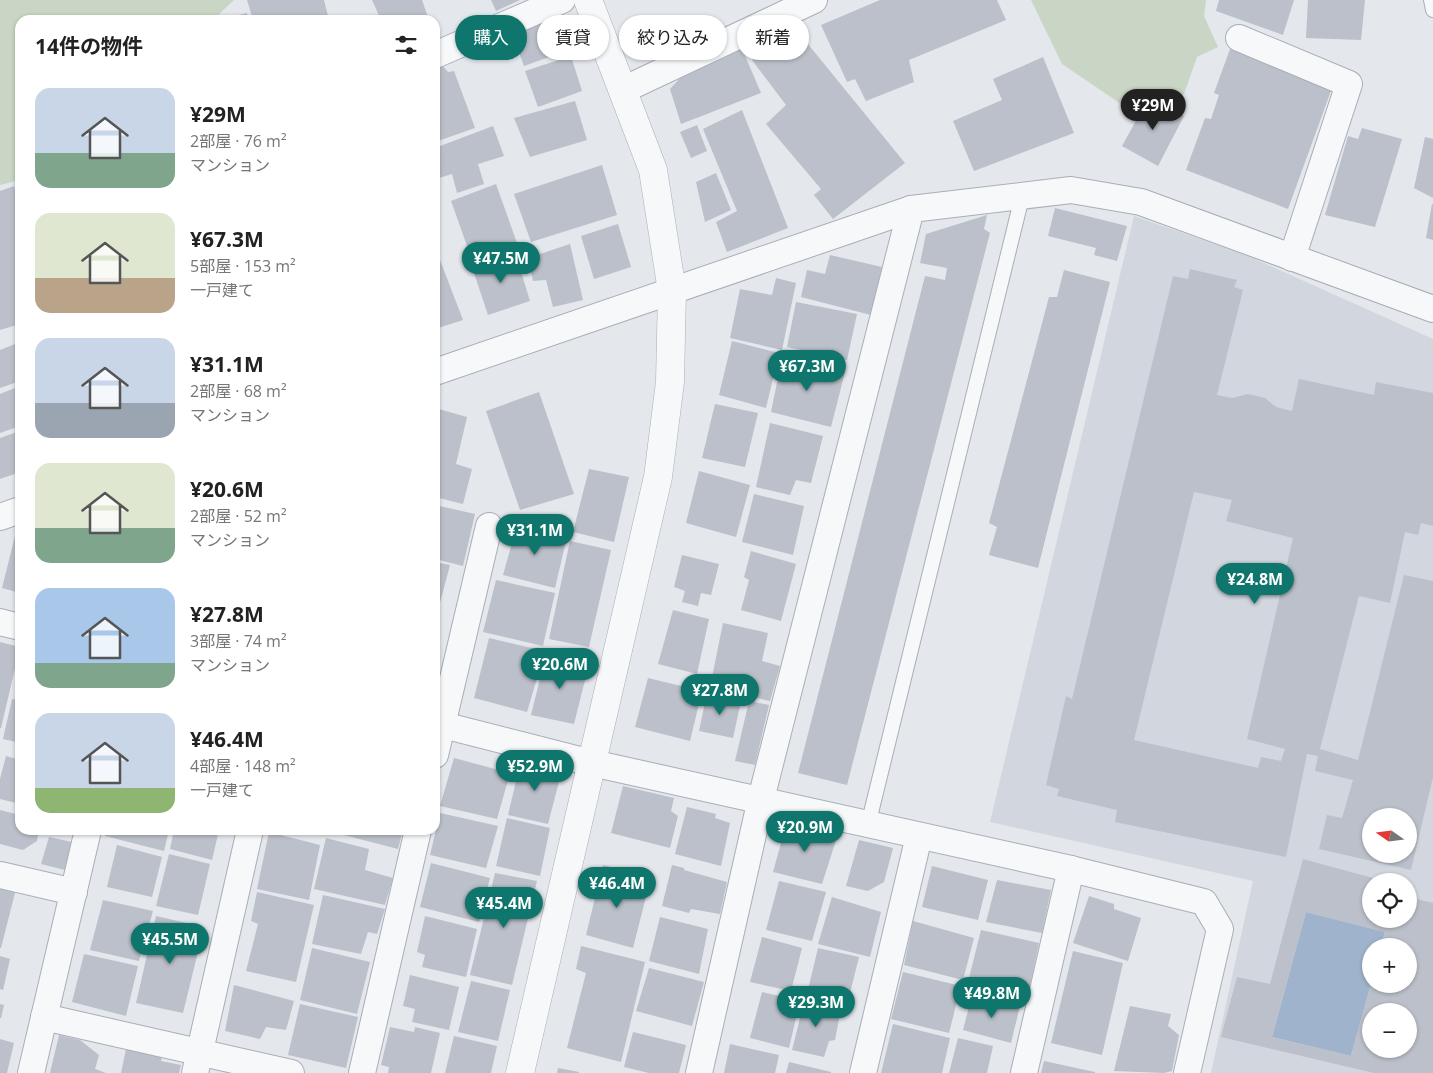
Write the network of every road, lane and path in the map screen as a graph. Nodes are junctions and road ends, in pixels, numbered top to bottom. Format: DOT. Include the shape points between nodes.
graph roads {
  1 [pos="562,0"];
  2 [pos="588,0"];
  3 [pos="814,0"];
  4 [pos="1431,0"];
  5 [pos="1433,10"];
  6 [pos="1239,38"];
  7 [pos="440,52"];
  8 [pos="623,90"];
  9 [pos="1022,196"];
  10 [pos="911,209"];
  11 [pos="1292,258"];
  12 [pos="672,291"];
  13 [pos="1433,309"];
  14 [pos="440,370"];
  15 [pos="15,512"];
  16 [pos="0,517"];
  17 [pos="489,526"];
  18 [pos="0,622"];
  19 [pos="15,626"];
  20 [pos="440,716"];
  21 [pos="440,725"];
  22 [pos="592,763"];
  23 [pos="761,799"];
  24 [pos="868,824"];
  25 [pos="87,835"];
  26 [pos="249,835"];
  27 [pos="417,835"];
  28 [pos="919,836"];
  29 [pos="1071,869"];
  30 [pos="0,875"];
  31 [pos="74,892"];
  32 [pos="44,1017"];
  33 [pos="198,1063"];
  34 [pos="31,1073"];
  35 [pos="291,1073"];
  36 [pos="362,1073"];
  37 [pos="520,1073"];
  38 [pos="699,1073"];
  39 [pos="863,1073"];
  40 [pos="1024,1073"];
  41 [pos="1187,1073"];
  1 -- 7 [label="street"];
  2 -- 8 [label="street"];
  3 -- 8 [label="street"];
  4 -- 5 [label="lane"];
  6 -- 11 [label="street" via="1349,84"];
  8 -- 12 [label="street" via="652,170"];
  9 -- 10 [label="street"];
  9 -- 11 [label="street" via="1071,190 1141,202"];
  9 -- 24 [label="lane"];
  10 -- 12 [label="street"];
  10 -- 23 [label="street"];
  11 -- 13 [label="street"];
  12 -- 14 [label="street"];
  12 -- 22 [label="street" via="670,382 658,477"];
  15 -- 16 [label="street"];
  17 -- 20 [label="street"];
  18 -- 19 [label="street"];
  21 -- 22 [label="street"];
  22 -- 23 [label="street"];
  22 -- 37 [label="street"];
  23 -- 24 [label="street"];
  23 -- 38 [label="street"];
  24 -- 28 [label="street"];
  25 -- 31 [label="street"];
  26 -- 33 [label="street"];
  27 -- 36 [label="street"];
  28 -- 29 [label="street"];
  28 -- 39 [label="street"];
  29 -- 40 [label="street"];
  29 -- 41 [label="street" via="1204,902 1220,928"];
  30 -- 31 [label="street"];
  31 -- 32 [label="street"];
  32 -- 33 [label="street"];
  32 -- 34 [label="street"];
  33 -- 35 [label="street"];
}
